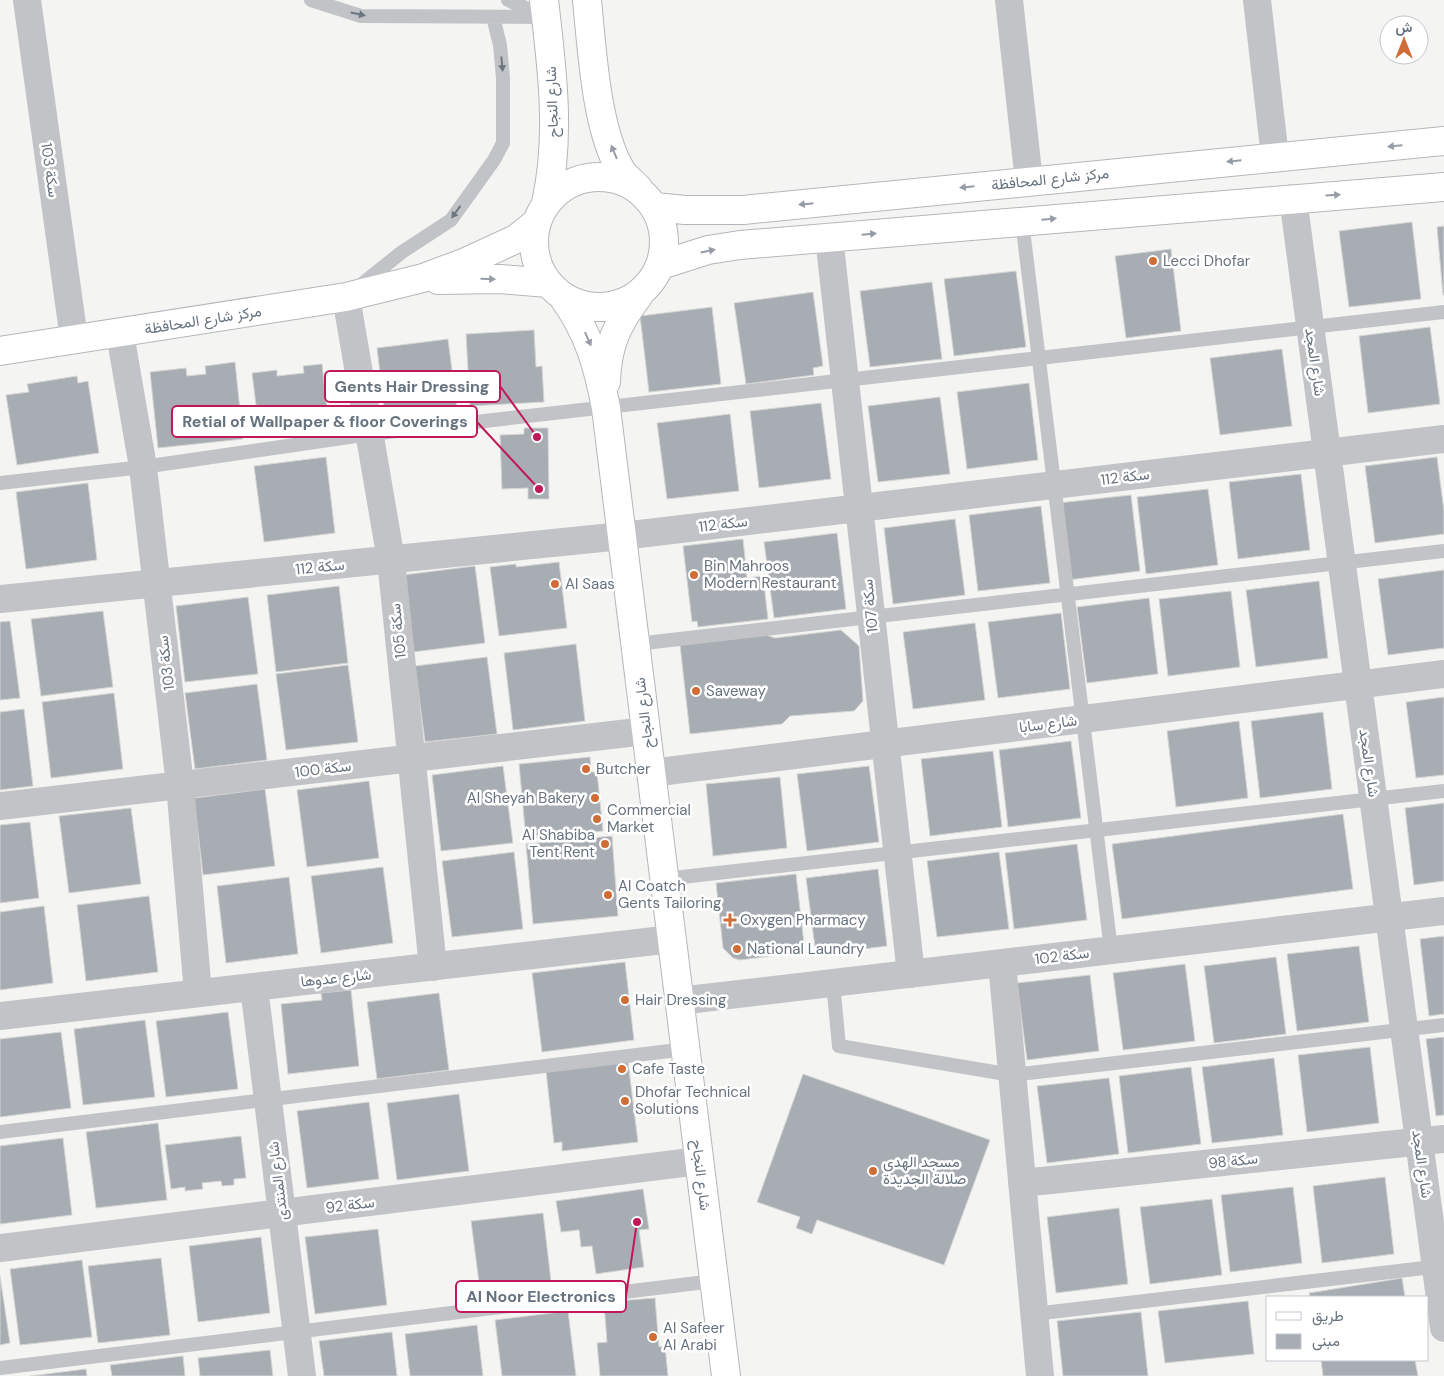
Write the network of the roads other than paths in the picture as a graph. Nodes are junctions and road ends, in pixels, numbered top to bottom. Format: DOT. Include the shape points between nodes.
graph roads {
  1 [pos="27,0"];
  2 [pos="312,0"];
  3 [pos="508,0"];
  4 [pos="587,0"];
  5 [pos="1010,0"];
  6 [pos="1257,0"];
  7 [pos="545,8"];
  8 [pos="493,17"];
  9 [pos="1444,141"];
  10 [pos="1275,157"];
  11 [pos="1029,181"];
  12 [pos="1444,187"];
  13 [pos="1293,198"];
  14 [pos="648,199"];
  15 [pos="541,213"];
  16 [pos="1022,221"];
  17 [pos="829,237"];
  18 [pos="661,265"];
  19 [pos="404,283"];
  20 [pos="556,290"];
  21 [pos="639,295"];
  22 [pos="346,297"];
  23 [pos="1444,312"];
  24 [pos="1311,328"];
  25 [pos="120,334"];
  26 [pos="74,339"];
  27 [pos="0,351"];
  28 [pos="1039,359"];
  29 [pos="845,381"];
  30 [pos="606,408"];
  31 [pos="370,434"];
  32 [pos="1444,439"];
  33 [pos="1327,453"];
  34 [pos="143,467"];
  35 [pos="0,483"];
  36 [pos="1054,485"];
  37 [pos="860,508"];
  38 [pos="622,536"];
  39 [pos="1444,551"];
  40 [pos="391,560"];
  41 [pos="1342,563"];
  42 [pos="157,584"];
  43 [pos="1068,594"];
  44 [pos="0,599"];
  45 [pos="871,617"];
  46 [pos="636,644"];
  47 [pos="1444,674"];
  48 [pos="1358,685"];
  49 [pos="1083,719"];
  50 [pos="646,731"];
  51 [pos="886,744"];
  52 [pos="412,759"];
  53 [pos="651,774"];
  54 [pos="180,785"];
  55 [pos="1444,792"];
  56 [pos="1374,799"];
  57 [pos="0,806"];
  58 [pos="1097,830"];
  59 [pos="898,853"];
  60 [pos="664,879"];
  61 [pos="1444,911"];
  62 [pos="1389,917"];
  63 [pos="672,939"];
  64 [pos="1112,950"];
  65 [pos="1002,963"];
  66 [pos="433,966"];
  67 [pos="911,974"];
  68 [pos="833,983"];
  69 [pos="254,987"];
  70 [pos="198,993"];
  71 [pos="680,1001"];
  72 [pos="0,1016"];
  73 [pos="1444,1025"];
  74 [pos="1404,1029"];
  75 [pos="686,1049"];
  76 [pos="1012,1075"];
  77 [pos="268,1100"];
  78 [pos="0,1132"];
  79 [pos="1432,1140"];
  80 [pos="700,1161"];
  81 [pos="1022,1183"];
  82 [pos="282,1213"];
  83 [pos="0,1248"];
  84 [pos="1440,1266"];
  85 [pos="714,1281"];
  86 [pos="1034,1314"];
  87 [pos="1444,1328"];
  88 [pos="296,1332"];
  89 [pos="0,1368"];
  90 [pos="302,1376"];
  91 [pos="726,1376"];
  92 [pos="1040,1376"];
  1 -- 26 [label="street, سكة 103"];
  2 -- 8 [label="lane, one-way" via="362,16"];
  3 -- 7 [label="lane"];
  14 -- 4 [label="street, one-way" via="622,172 610,143 597,89"];
  5 -- 11 [label="street"];
  6 -- 10 [label="street"];
  7 -- 8 [label="lane"];
  7 -- 15 [label="street, شارع النجاح" via="554,121 552,172"];
  8 -- 22 [label="lane, one-way" via="503,78 503,143 451,220 402,252"];
  9 -- 10 [label="street, مركز شارع المحافظة, one-way"];
  10 -- 11 [label="street, مركز شارع المحافظة, one-way"];
  11 -- 14 [label="street, مركز شارع المحافظة, one-way" via="743,210 692,210"];
  13 -- 12 [label="street, one-way"];
  16 -- 13 [label="street, one-way"];
  13 -- 24 [label="street, شارع المجد"];
  14 -- 15 [label="street" via="622,181 601,176 580,179 561,188"];
  14 -- 18 [label="street" via="663,226 665,245"];
  15 -- 19 [label="street, مركز شارع المحافظة" via="516,239 490,252"];
  15 -- 20 [label="street" via="533,244 537,265"];
  17 -- 16 [label="street, one-way"];
  16 -- 28 [label="lane"];
  18 -- 17 [label="street, one-way" via="708,250"];
  17 -- 29 [label="street, سكة 107"];
  18 -- 21 [label="street"];
  19 -- 20 [label="street, مركز شارع المحافظة, one-way" via="478,278 521,280"];
  19 -- 22 [label="street, مركز شارع المحافظة"];
  20 -- 21 [label="street" via="582,306 603,308 622,304"];
  20 -- 30 [label="street, شارع النجاح, one-way" via="572,309 589,339"];
  21 -- 30 [label="street, شارع النجاح" via="618,324 612,341"];
  22 -- 25 [label="street, مركز شارع المحافظة"];
  22 -- 31 [label="street, سكة 105"];
  23 -- 24 [label="lane"];
  24 -- 28 [label="lane"];
  24 -- 33 [label="street, شارع المجد"];
  25 -- 26 [label="street, مركز شارع المحافظة"];
  25 -- 34 [label="street, سكة 103"];
  26 -- 27 [label="street, مركز شارع المحافظة"];
  28 -- 29 [label="lane"];
  28 -- 36 [label="lane"];
  29 -- 30 [label="lane"];
  29 -- 37 [label="street, سكة 107"];
  30 -- 31 [label="lane"];
  30 -- 38 [label="street, شارع النجاح"];
  31 -- 34 [label="lane"];
  31 -- 40 [label="street, سكة 105"];
  32 -- 33 [label="street, سكة 112"];
  33 -- 36 [label="street, سكة 112"];
  33 -- 41 [label="street, شارع المجد"];
  34 -- 35 [label="lane"];
  34 -- 42 [label="street, سكة 103"];
  36 -- 37 [label="street, سكة 112"];
  36 -- 43 [label="lane"];
  37 -- 38 [label="street, سكة 112"];
  37 -- 45 [label="street, سكة 107"];
  38 -- 40 [label="street, سكة 112"];
  38 -- 46 [label="street, شارع النجاح"];
  39 -- 41 [label="lane"];
  40 -- 42 [label="street, سكة 112"];
  40 -- 52 [label="street, سكة 105"];
  41 -- 43 [label="lane"];
  41 -- 48 [label="street, شارع المجد"];
  42 -- 44 [label="street, سكة 112"];
  42 -- 54 [label="street, سكة 103"];
  43 -- 45 [label="lane"];
  43 -- 49 [label="lane"];
  45 -- 46 [label="lane"];
  45 -- 51 [label="street, سكة 107"];
  46 -- 50 [label="street, شارع النجاح"];
  47 -- 48 [label="street, شارع سابا"];
  48 -- 49 [label="street, شارع سابا"];
  48 -- 56 [label="street, شارع المجد"];
  49 -- 51 [label="street, شارع سابا"];
  49 -- 58 [label="lane"];
  50 -- 52 [label="street, سكة 100"];
  50 -- 53 [label="street, شارع النجاح"];
  51 -- 53 [label="street, شارع سابا"];
  51 -- 59 [label="street, سكة 107"];
  52 -- 54 [label="street, سكة 100"];
  52 -- 66 [label="street, سكة 105"];
  53 -- 60 [label="street, شارع النجاح"];
  54 -- 57 [label="street, سكة 100"];
  54 -- 70 [label="street, سكة 103"];
  55 -- 56 [label="lane"];
  56 -- 58 [label="lane"];
  56 -- 62 [label="street, شارع المجد"];
  58 -- 59 [label="lane"];
  58 -- 64 [label="lane"];
  59 -- 60 [label="lane"];
  59 -- 67 [label="street, سكة 107"];
  60 -- 63 [label="street, شارع النجاح"];
  61 -- 62 [label="street, سكة 102"];
  62 -- 64 [label="street, سكة 102"];
  62 -- 74 [label="street, شارع المجد"];
  63 -- 66 [label="street, شارع عدوها"];
  63 -- 71 [label="street, شارع النجاح"];
  64 -- 65 [label="street, سكة 102"];
  65 -- 67 [label="street, سكة 102"];
  65 -- 76 [label="street"];
  66 -- 69 [label="street, شارع عدوها"];
  67 -- 68 [label="street, سكة 102"];
  68 -- 71 [label="street, سكة 102"];
  68 -- 76 [label="lane" via="839,1046"];
  69 -- 70 [label="street, شارع عدوها"];
  69 -- 77 [label="street, شارع المنتدى"];
  70 -- 72 [label="street, شارع عدوها"];
  71 -- 75 [label="street, شارع النجاح"];
  73 -- 74 [label="lane"];
  74 -- 76 [label="lane"];
  74 -- 79 [label="street, شارع المجد"];
  75 -- 77 [label="lane"];
  75 -- 80 [label="street, شارع النجاح"];
  76 -- 81 [label="street"];
  77 -- 78 [label="lane"];
  77 -- 82 [label="street, شارع المنتدى"];
  79 -- 81 [label="street, سكة 98"];
  79 -- 84 [label="street, شارع المجد"];
  80 -- 82 [label="street, سكة 92"];
  80 -- 85 [label="street, شارع النجاح"];
  81 -- 86 [label="street"];
  82 -- 83 [label="street, سكة 92"];
  82 -- 88 [label="street, شارع المنتدى"];
  84 -- 86 [label="lane"];
  84 -- 87 [label="street, شارع المجد"];
  85 -- 88 [label="lane"];
  85 -- 91 [label="street, شارع النجاح"];
  86 -- 92 [label="street"];
  88 -- 89 [label="lane"];
  88 -- 90 [label="street, شارع المنتدى"];
}
